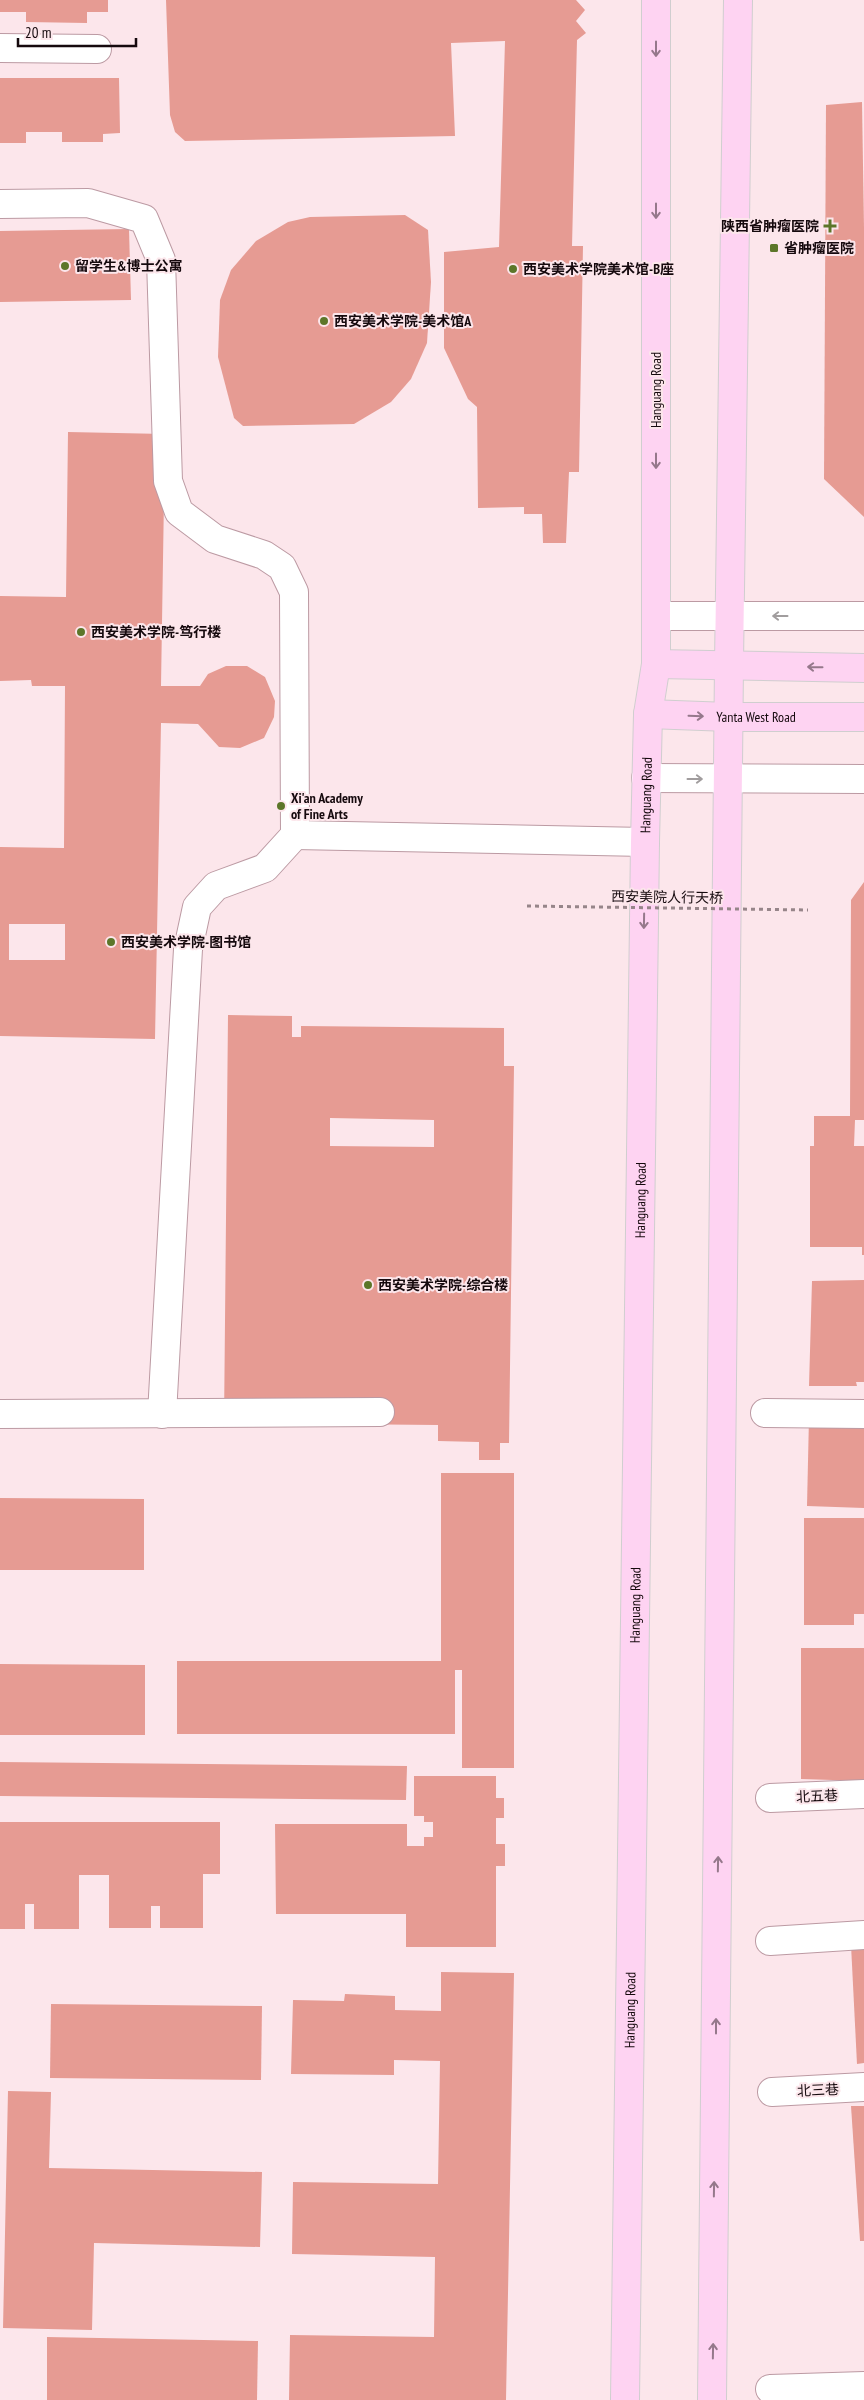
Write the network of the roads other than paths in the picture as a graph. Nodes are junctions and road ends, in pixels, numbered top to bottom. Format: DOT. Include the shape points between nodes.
graph roads {
  1 [pos="656,0"];
  2 [pos="738,0"];
  3 [pos="0,48"];
  4 [pos="97,49"];
  5 [pos="0,204"];
  6 [pos="656,616"];
  7 [pos="730,616"];
  8 [pos="864,616"];
  9 [pos="656,664"];
  10 [pos="729,664"];
  11 [pos="864,668"];
  12 [pos="648,714"];
  13 [pos="729,717"];
  14 [pos="864,717"];
  15 [pos="646,778"];
  16 [pos="728,779"];
  17 [pos="864,779"];
  18 [pos="295,835"];
  19 [pos="644,842"];
  20 [pos="380,1412"];
  21 [pos="765,1413"];
  22 [pos="0,1414"];
  23 [pos="162,1414"];
  24 [pos="864,1414"];
  25 [pos="864,1794"];
  26 [pos="770,1798"];
  27 [pos="864,1935"];
  28 [pos="770,1941"];
  29 [pos="864,2087"];
  30 [pos="772,2092"];
  31 [pos="864,2386"];
  32 [pos="770,2389"];
  33 [pos="624,2400"];
  34 [pos="712,2400"];
  1 -- 6 [label="main road, Hanguang Road, one-way"];
  2 -- 7 [label="main road"];
  3 -- 4 [label="street"];
  5 -- 18 [label="street" via="88,203 144,219 161,260 168,481 180,512 215,539 264,555 282,567 294,592"];
  6 -- 7 [label="street"];
  6 -- 9 [label="main road, Hanguang Road"];
  8 -- 7 [label="street, one-way"];
  7 -- 10 [label="main road"];
  9 -- 10 [label="main road"];
  9 -- 12 [label="main road, Hanguang Road"];
  11 -- 10 [label="main road, one-way"];
  10 -- 13 [label="main road"];
  12 -- 13 [label="main road, Yanta West Road, one-way"];
  12 -- 15 [label="main road, Hanguang Road"];
  13 -- 14 [label="main road, Yanta West Road"];
  13 -- 16 [label="main road"];
  15 -- 16 [label="street, one-way"];
  15 -- 19 [label="main road, Hanguang Road"];
  16 -- 17 [label="street"];
  34 -- 16 [label="main road, one-way"];
  18 -- 19 [label="street"];
  18 -- 23 [label="street" via="265,868 216,886 197,907 188,949"];
  19 -- 33 [label="main road, Hanguang Road, one-way"];
  20 -- 23 [label="street"];
  21 -- 24 [label="street"];
  22 -- 23 [label="street"];
  25 -- 26 [label="street, 北五巷"];
  27 -- 28 [label="street"];
  29 -- 30 [label="street, 北三巷"];
  31 -- 32 [label="street"];
}
